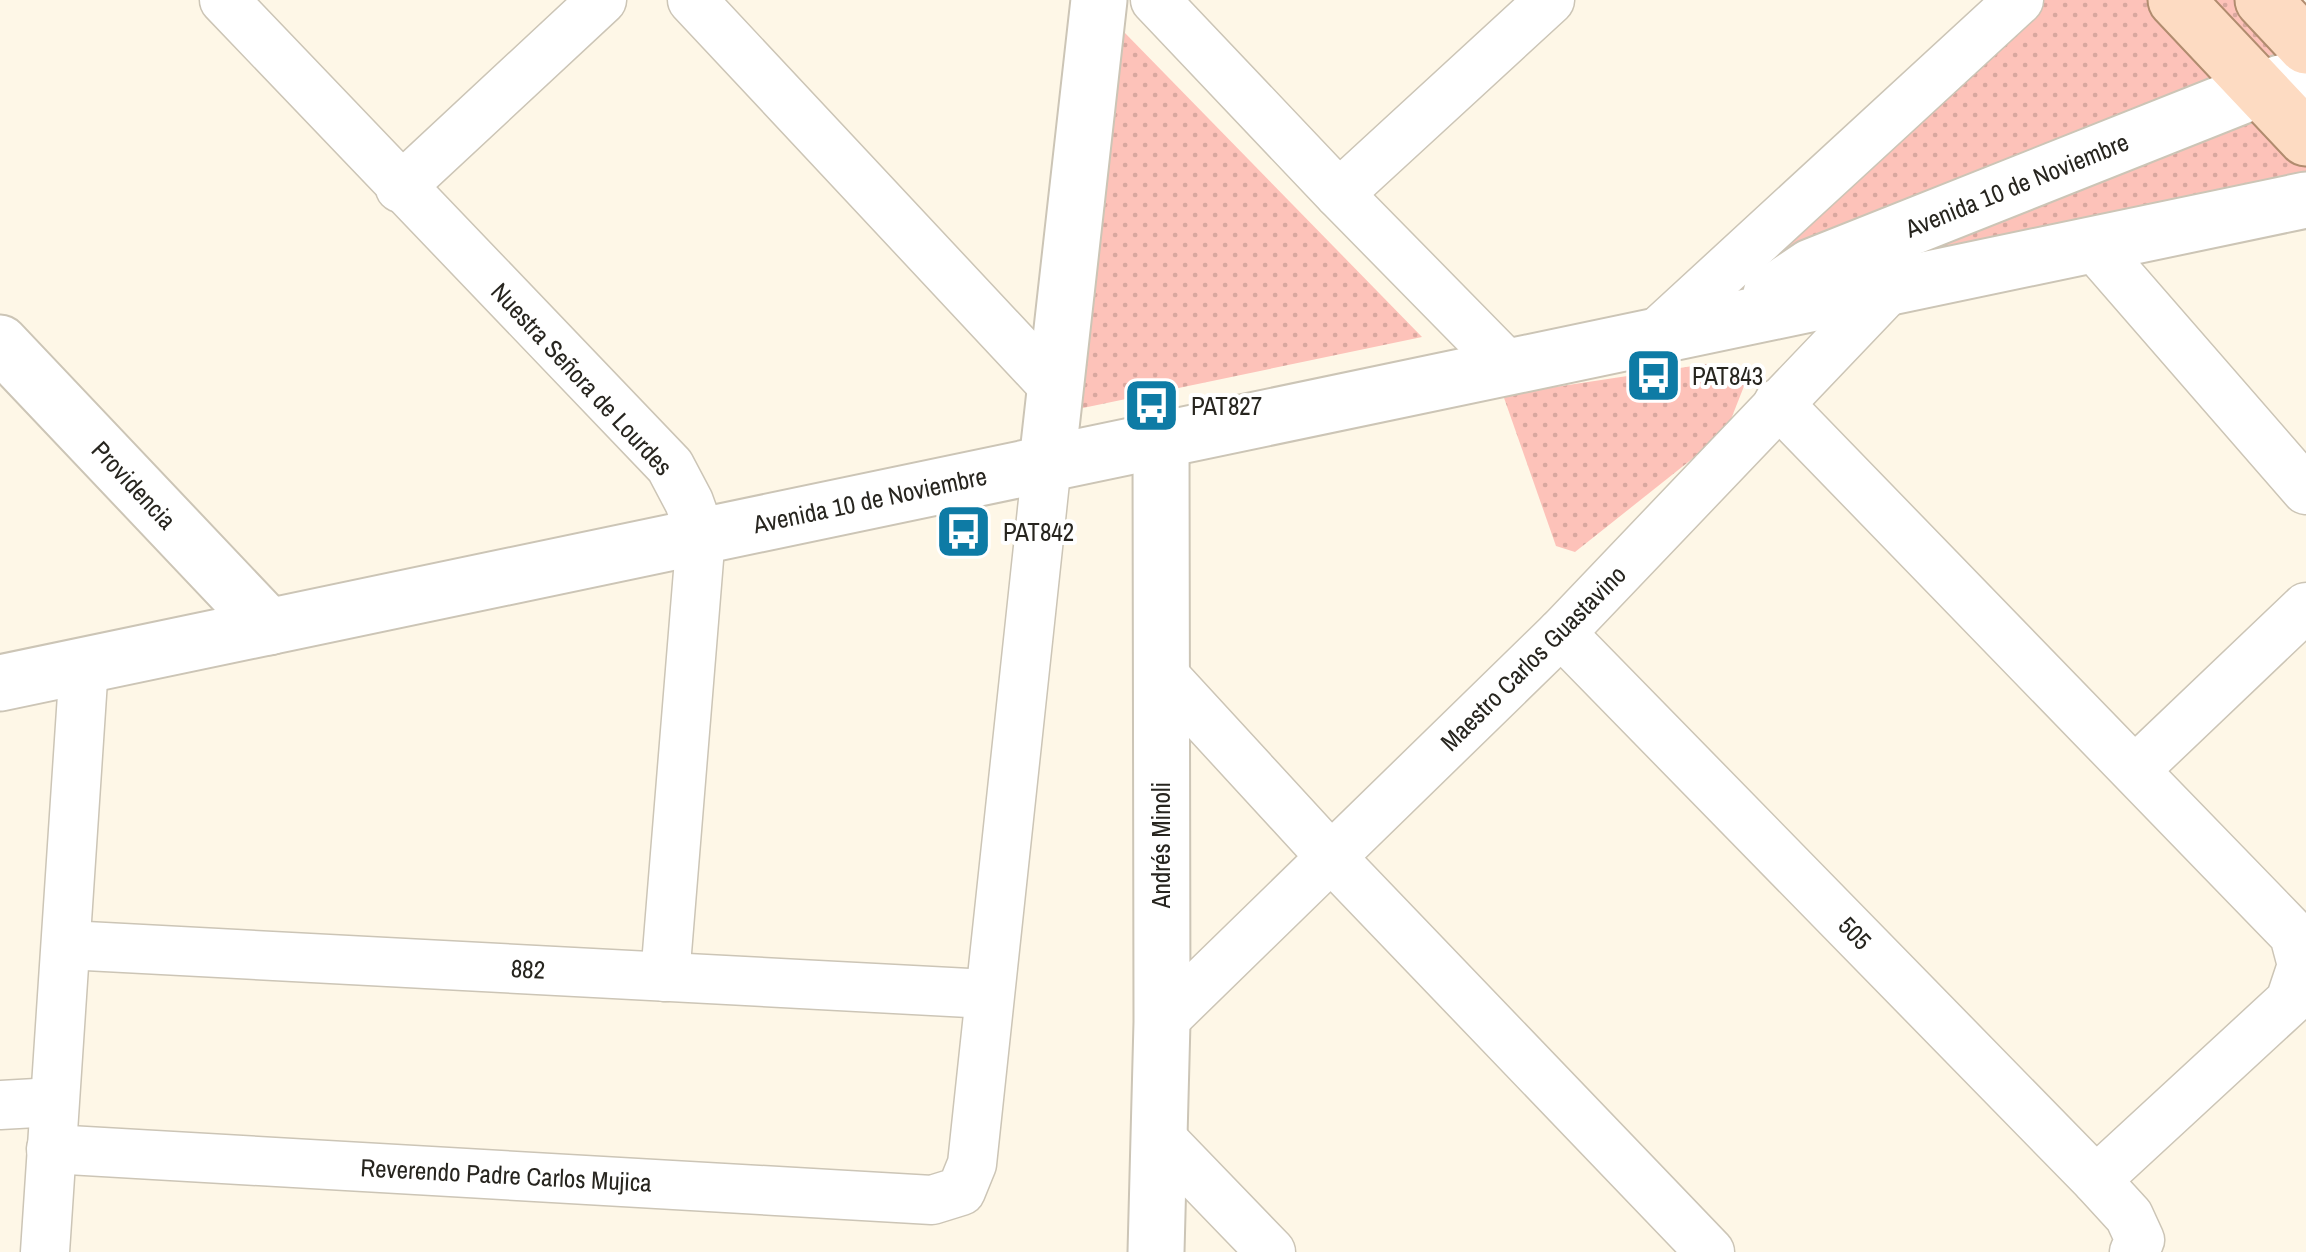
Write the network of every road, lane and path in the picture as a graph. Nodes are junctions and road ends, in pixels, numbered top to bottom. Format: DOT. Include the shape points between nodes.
graph roads {
  1 [pos="224,0"];
  2 [pos="602,0"];
  3 [pos="692,0"];
  4 [pos="1098,0"];
  5 [pos="1155,0"];
  6 [pos="1550,0"];
  7 [pos="2019,0"];
  8 [pos="2176,0"];
  9 [pos="2263,0"];
  10 [pos="2306,46"];
  11 [pos="2283,82"];
  12 [pos="2306,138"];
  13 [pos="400,188"];
  14 [pos="1339,194"];
  15 [pos="2306,200"];
  16 [pos="2091,243"];
  17 [pos="1894,284"];
  18 [pos="1740,316"];
  19 [pos="1656,334"];
  20 [pos="0,343"];
  21 [pos="1507,365"];
  22 [pos="1053,386"];
  23 [pos="1778,403"];
  24 [pos="1161,438"];
  25 [pos="1047,463"];
  26 [pos="2306,490"];
  27 [pos="701,535"];
  28 [pos="2306,607"];
  29 [pos="269,627"];
  30 [pos="1561,633"];
  31 [pos="84,665"];
  32 [pos="1161,672"];
  33 [pos="0,683"];
  34 [pos="2136,769"];
  35 [pos="1331,857"];
  36 [pos="67,945"];
  37 [pos="664,976"];
  38 [pos="988,994"];
  39 [pos="1162,1022"];
  40 [pos="54,1102"];
  41 [pos="0,1104"];
  42 [pos="1159,1136"];
  43 [pos="51,1149"];
  44 [pos="2096,1180"];
  45 [pos="2137,1246"];
  46 [pos="45,1252"];
  47 [pos="1156,1252"];
  48 [pos="1272,1252"];
  49 [pos="1710,1252"];
  1 -- 13 [label="street, Nuestra Señora de Lourdes"];
  2 -- 13 [label="street"];
  3 -- 22 [label="street"];
  4 -- 22 [label="street"];
  5 -- 14 [label="street"];
  6 -- 14 [label="street"];
  7 -- 19 [label="street"];
  8 -- 11 [label="main road"];
  9 -- 10 [label="main road"];
  11 -- 12 [label="main road"];
  11 -- 18 [label="street, Avenida 10 de Noviembre" via="1810,267"];
  13 -- 27 [label="street, Nuestra Señora de Lourdes" via="670,466"];
  14 -- 21 [label="street"];
  15 -- 16 [label="street, Avenida 10 de Noviembre"];
  16 -- 17 [label="street, Avenida 10 de Noviembre"];
  16 -- 26 [label="street"];
  17 -- 18 [label="street, Avenida 10 de Noviembre"];
  17 -- 23 [label="street, Maestro Carlos Guastavino"];
  18 -- 19 [label="street, Avenida 10 de Noviembre"];
  19 -- 21 [label="street, Avenida 10 de Noviembre"];
  20 -- 29 [label="street, Providencia"];
  21 -- 24 [label="street, Avenida 10 de Noviembre"];
  22 -- 25 [label="street"];
  23 -- 30 [label="street, Maestro Carlos Guastavino"];
  23 -- 34 [label="street"];
  24 -- 25 [label="street, Avenida 10 de Noviembre"];
  24 -- 32 [label="street, Andrés Minoli"];
  25 -- 27 [label="street, Avenida 10 de Noviembre"];
  25 -- 38 [label="street"];
  27 -- 29 [label="street, Avenida 10 de Noviembre"];
  27 -- 37 [label="street, Nuestra Señora de Lourdes"];
  28 -- 34 [label="street"];
  29 -- 31 [label="street, Avenida 10 de Noviembre"];
  30 -- 35 [label="street, Maestro Carlos Guastavino"];
  30 -- 44 [label="street, 505"];
  31 -- 33 [label="street, Avenida 10 de Noviembre"];
  31 -- 36 [label="street"];
  32 -- 35 [label="street"];
  32 -- 39 [label="street, Andrés Minoli"];
  34 -- 44 [label="street" via="2294,934 2302,965 2290,1001"];
  35 -- 39 [label="street, Maestro Carlos Guastavino"];
  35 -- 49 [label="street"];
  36 -- 37 [label="street, 882"];
  36 -- 40 [label="street"];
  37 -- 38 [label="street, 882"];
  38 -- 43 [label="street, Reverendo Padre Carlos Mujica" via="972,1164 961,1191 932,1200"];
  39 -- 42 [label="street, Andrés Minoli"];
  40 -- 41 [label="street"];
  40 -- 43 [label="street"];
  42 -- 47 [label="street, Andrés Minoli"];
  42 -- 48 [label="street"];
  43 -- 46 [label="street"];
  44 -- 45 [label="street, 505" via="2129,1216"];
}
